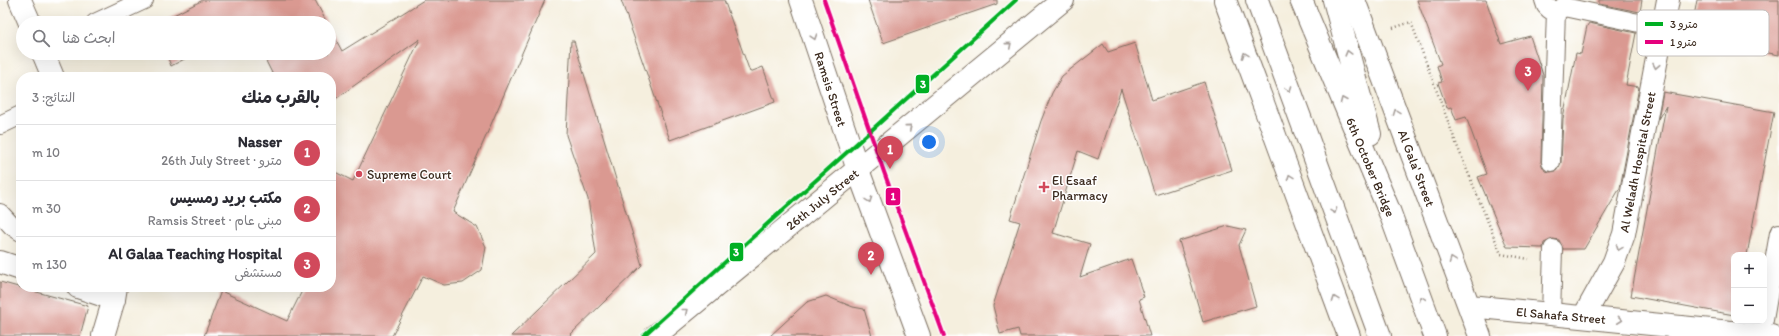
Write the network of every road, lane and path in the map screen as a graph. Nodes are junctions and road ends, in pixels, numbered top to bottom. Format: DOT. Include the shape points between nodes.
graph roads {
  1 [pos="20,0"];
  2 [pos="144,0"];
  3 [pos="801,0"];
  4 [pos="1063,0"];
  5 [pos="1225,0"];
  6 [pos="1257,0"];
  7 [pos="1301,0"];
  8 [pos="1334,0"];
  9 [pos="1354,0"];
  10 [pos="1668,0"];
  11 [pos="1558,4"];
  12 [pos="1666,10"];
  13 [pos="27,16"];
  14 [pos="110,16"];
  15 [pos="1637,22"];
  16 [pos="1368,38"];
  17 [pos="1658,56"];
  18 [pos="46,60"];
  19 [pos="51,72"];
  20 [pos="16,117"];
  21 [pos="0,124"];
  22 [pos="1551,162"];
  23 [pos="858,170"];
  24 [pos="0,213"];
  25 [pos="1390,213"];
  26 [pos="16,229"];
  27 [pos="1779,233"];
  28 [pos="1553,256"];
  29 [pos="0,262"];
  30 [pos="16,267"];
  31 [pos="115,293"];
  32 [pos="1470,306"];
  33 [pos="1551,315"];
  34 [pos="1584,316"];
  35 [pos="1765,328"];
  36 [pos="103,336"];
  37 [pos="655,336"];
  38 [pos="919,336"];
  39 [pos="1349,336"];
  40 [pos="1380,336"];
  41 [pos="1435,336"];
  42 [pos="1480,336"];
  1 -- 13 [label="main road"];
  2 -- 14 [label="lane"];
  3 -- 23 [label="main road, Ramsis Street, one-way"];
  23 -- 4 [label="main road, 26th July Street, one-way"];
  39 -- 5 [label="main road, one-way"];
  6 -- 40 [label="main road, one-way"];
  25 -- 7 [label="main road, 6th October Bridge, one-way"];
  25 -- 8 [label="main road, one-way"];
  9 -- 16 [label="main road, Al Gala' Street"];
  10 -- 12 [label="main road, Al Weladh Hospital Street"];
  11 -- 15 [label="lane"];
  11 -- 22 [label="lane"];
  16 -- 28 [label="path" via="1411,22 1501,254"];
  32 -- 16 [label="main road, Al Gala' Street, one-way"];
  17 -- 34 [label="main road, Al Weladh Hospital Street, one-way" via="1624,234 1614,262"];
  18 -- 19 [label="main road"];
  20 -- 21 [label="lane"];
  37 -- 23 [label="main road, 26th July Street, one-way"];
  23 -- 38 [label="main road, Ramsis Street, one-way"];
  24 -- 26 [label="lane"];
  41 -- 25 [label="main road, 6th October Bridge, one-way"];
  27 -- 35 [label="lane"];
  28 -- 33 [label="lane"];
  29 -- 30 [label="main road"];
  31 -- 36 [label="main road"];
  32 -- 33 [label="main road, El Sahafa Street"];
  32 -- 42 [label="main road, Al Gala' Street"];
  33 -- 34 [label="main road, El Sahafa Street"];
  34 -- 35 [label="main road, El Sahafa Street, one-way"];
}
